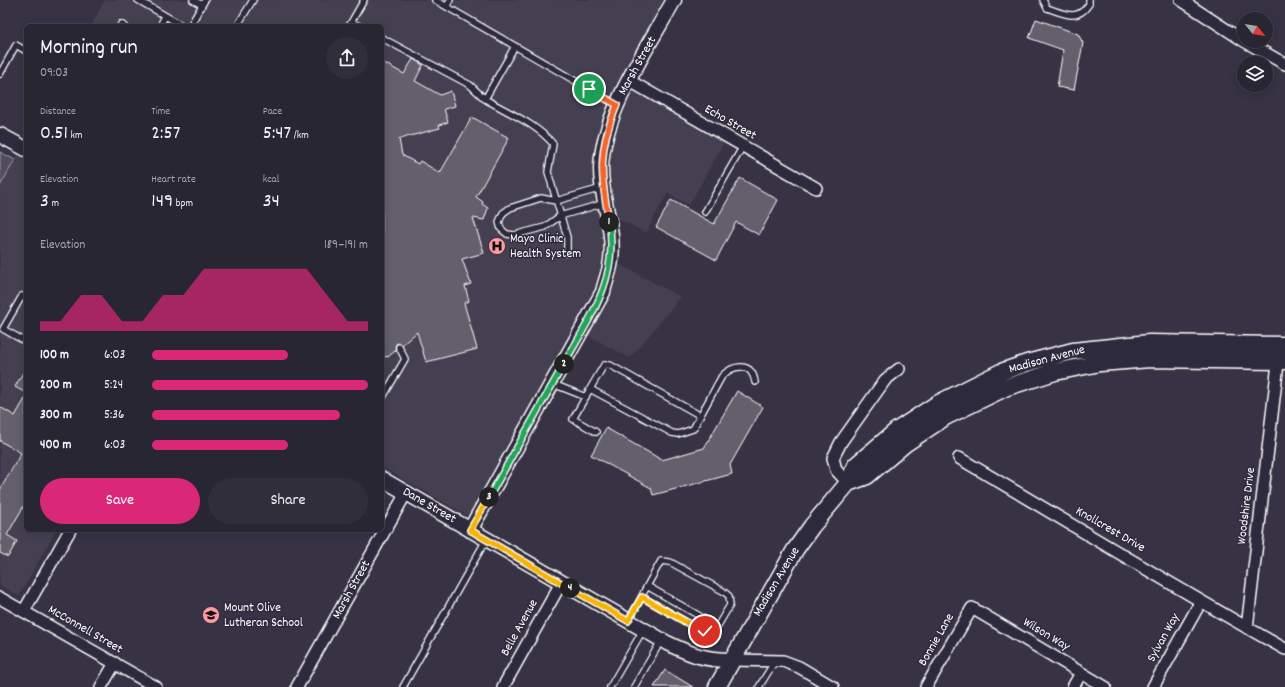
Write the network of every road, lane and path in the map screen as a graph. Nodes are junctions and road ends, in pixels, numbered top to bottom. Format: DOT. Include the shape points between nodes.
graph roads {
  1 [pos="138,0"];
  2 [pos="192,0"];
  3 [pos="253,0"];
  4 [pos="364,0"];
  5 [pos="436,0"];
  6 [pos="450,0"];
  7 [pos="674,0"];
  8 [pos="1043,0"];
  9 [pos="1089,0"];
  10 [pos="1181,0"];
  11 [pos="204,3"];
  12 [pos="447,6"];
  13 [pos="165,16"];
  14 [pos="161,24"];
  15 [pos="180,24"];
  16 [pos="191,24"];
  17 [pos="238,24"];
  18 [pos="350,24"];
  19 [pos="1237,36"];
  20 [pos="384,39"];
  21 [pos="515,46"];
  22 [pos="1256,48"];
  23 [pos="24,50"];
  24 [pos="1285,64"];
  25 [pos="0,74"];
  26 [pos="630,81"];
  27 [pos="485,99"];
  28 [pos="617,105"];
  29 [pos="0,135"];
  30 [pos="743,146"];
  31 [pos="24,148"];
  32 [pos="603,188"];
  33 [pos="816,188"];
  34 [pos="556,202"];
  35 [pos="605,204"];
  36 [pos="705,212"];
  37 [pos="561,215"];
  38 [pos="567,253"];
  39 [pos="24,298"];
  40 [pos="24,341"];
  41 [pos="1282,344"];
  42 [pos="399,347"];
  43 [pos="1282,361"];
  44 [pos="899,369"];
  45 [pos="755,382"];
  46 [pos="553,384"];
  47 [pos="590,389"];
  48 [pos="384,396"];
  49 [pos="586,397"];
  50 [pos="701,416"];
  51 [pos="596,432"];
  52 [pos="959,458"];
  53 [pos="384,480"];
  54 [pos="848,483"];
  55 [pos="406,492"];
  56 [pos="470,530"];
  57 [pos="69,532"];
  58 [pos="384,532"];
  59 [pos="384,532"];
  60 [pos="487,539"];
  61 [pos="562,583"];
  62 [pos="647,586"];
  63 [pos="642,597"];
  64 [pos="0,598"];
  65 [pos="1200,602"];
  66 [pos="972,608"];
  67 [pos="24,611"];
  68 [pos="703,618"];
  69 [pos="628,621"];
  70 [pos="1246,628"];
  71 [pos="643,630"];
  72 [pos="661,640"];
  73 [pos="1285,649"];
  74 [pos="732,660"];
  75 [pos="775,660"];
  76 [pos="115,663"];
  77 [pos="1081,673"];
  78 [pos="299,686"];
  79 [pos="101,687"];
  80 [pos="156,687"];
  81 [pos="403,687"];
  82 [pos="503,687"];
  83 [pos="610,687"];
  84 [pos="634,687"];
  85 [pos="717,687"];
  86 [pos="759,687"];
  87 [pos="833,687"];
  88 [pos="926,687"];
  89 [pos="1073,687"];
  90 [pos="1105,687"];
  91 [pos="1153,687"];
  1 -- 13 [label="lane"];
  2 -- 11 [label="lane"];
  3 -- 17 [label="lane"];
  4 -- 18 [label="lane"];
  5 -- 12 [label="lane"];
  6 -- 12 [label="lane"];
  7 -- 26 [label="street, Marsh Street"];
  8 -- 9 [label="lane" via="1047,8 1072,16 1084,12"];
  10 -- 19 [label="street"];
  11 -- 16 [label="lane"];
  12 -- 21 [label="lane"];
  13 -- 14 [label="lane"];
  13 -- 15 [label="lane"];
  20 -- 27 [label="lane" via="470,85"];
  21 -- 27 [label="lane"];
  21 -- 28 [label="lane"];
  22 -- 24 [label="street"];
  23 -- 25 [label="lane" via="16,45"];
  26 -- 28 [label="street, Marsh Street"];
  26 -- 30 [label="street, Echo Street"];
  27 -- 34 [label="lane" via="532,127 553,144 548,172"];
  28 -- 32 [label="street, Marsh Street" via="606,131 601,169"];
  29 -- 31 [label="street"];
  30 -- 33 [label="street, Echo Street"];
  30 -- 36 [label="lane"];
  32 -- 34 [label="lane"];
  32 -- 35 [label="street, Marsh Street"];
  34 -- 37 [label="lane"];
  34 -- 37 [label="lane" via="541,198 510,208 503,213 499,222 501,229 507,234 514,235 545,227"];
  35 -- 37 [label="lane"];
  35 -- 46 [label="street, Marsh Street" via="611,232 611,260 603,292"];
  37 -- 38 [label="lane" via="568,237"];
  39 -- 40 [label="lane" via="22,296 3,329"];
  41 -- 43 [label="street, Woodshire Drive"];
  41 -- 54 [label="main road, Madison Avenue" via="1122,344 1073,351 1027,363 980,381 918,415 856,466"];
  42 -- 48 [label="lane" via="405,359"];
  43 -- 54 [label="main road, Madison Avenue" via="1175,358 1124,360 1076,367 1032,378 986,396 945,418 906,443 867,476"];
  43 -- 70 [label="street, Woodshire Drive"];
  44 -- 54 [label="street" via="885,380 841,442 833,458 836,470"];
  45 -- 50 [label="lane" via="752,371 748,368 740,366 727,370"];
  46 -- 49 [label="lane"];
  46 -- 56 [label="street, Marsh Street"];
  47 -- 49 [label="lane"];
  47 -- 50 [label="lane" via="672,433 678,434 693,429"];
  47 -- 50 [label="lane" via="604,365 610,365"];
  49 -- 51 [label="lane" via="573,419"];
  52 -- 65 [label="street, Knollcrest Drive"];
  53 -- 55 [label="street, Dane Street"];
  54 -- 74 [label="main road, Madison Avenue" via="795,550"];
  55 -- 56 [label="street, Dane Street"];
  55 -- 59 [label="street, Marsh Street"];
  56 -- 60 [label="street, Dane Street"];
  57 -- 67 [label="street"];
  58 -- 78 [label="street, Marsh Street"];
  60 -- 61 [label="street, Dane Street"];
  60 -- 81 [label="lane"];
  61 -- 69 [label="street, Dane Street"];
  61 -- 82 [label="street, Belle Avenue"];
  62 -- 63 [label="lane"];
  62 -- 63 [label="lane" via="661,561 670,562 729,596 730,605 717,627 705,631"];
  62 -- 68 [label="lane"];
  63 -- 69 [label="lane"];
  64 -- 67 [label="street, McConnell Street"];
  65 -- 70 [label="street, Knollcrest Drive"];
  65 -- 91 [label="street, Sylvan Way"];
  66 -- 77 [label="street, Wilson Way"];
  66 -- 88 [label="street, Bonnie Lane"];
  67 -- 76 [label="street, McConnell Street"];
  69 -- 71 [label="street, Dane Street"];
  70 -- 73 [label="street"];
  71 -- 72 [label="street, Dane Street"];
  71 -- 83 [label="lane"];
  72 -- 74 [label="street, Dane Street" via="687,653 710,660"];
  72 -- 84 [label="lane"];
  74 -- 75 [label="street"];
  74 -- 85 [label="main road, Madison Avenue"];
  75 -- 86 [label="lane"];
  75 -- 87 [label="street" via="799,667"];
  76 -- 79 [label="street"];
  76 -- 80 [label="street, McConnell Street"];
  77 -- 89 [label="street"];
  77 -- 90 [label="street, Wilson Way"];
}
